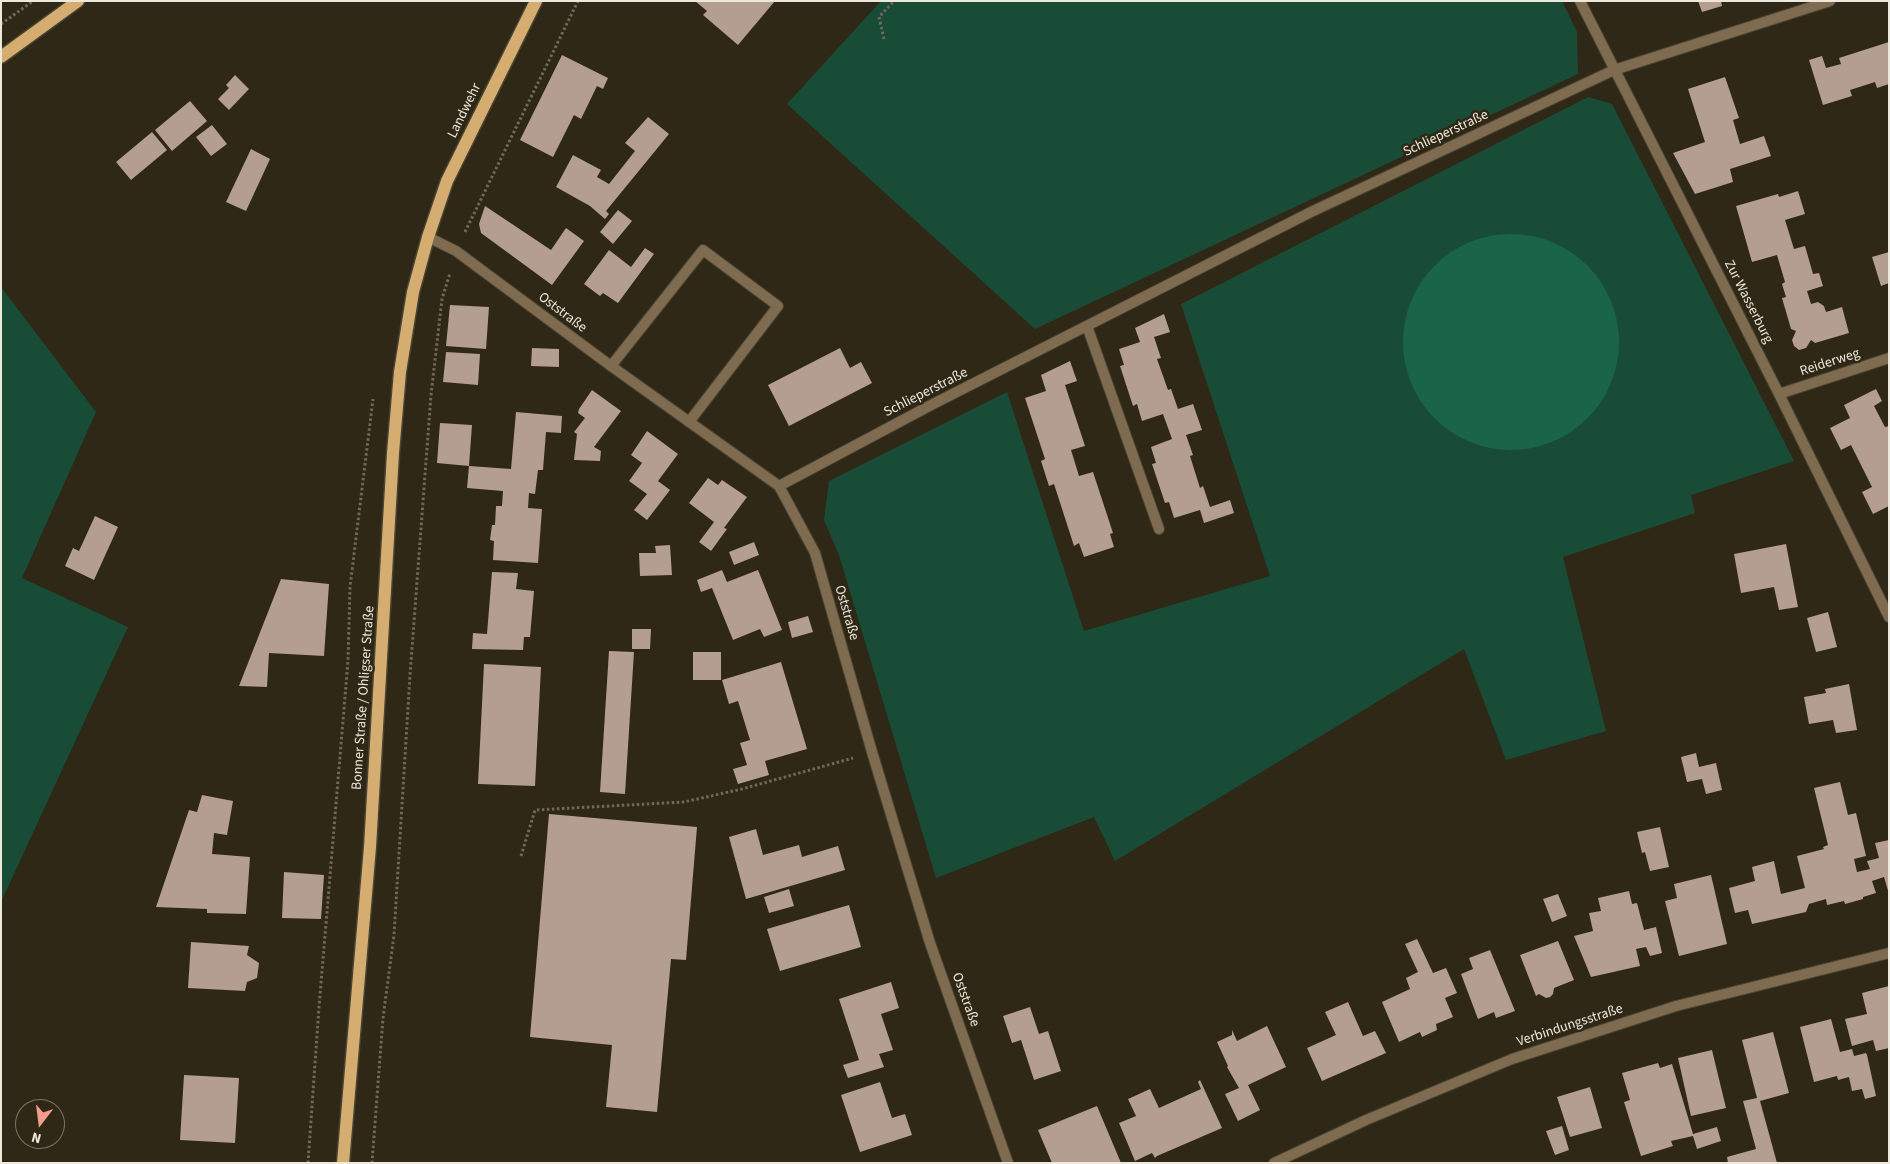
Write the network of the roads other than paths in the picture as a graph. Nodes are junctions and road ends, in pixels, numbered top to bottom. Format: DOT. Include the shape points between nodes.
graph roads {
  1 [pos="78,1"];
  2 [pos="536,1"];
  3 [pos="1580,1"];
  4 [pos="1830,1"];
  5 [pos="1,57"];
  6 [pos="1614,70"];
  7 [pos="428,237"];
  8 [pos="1087,326"];
  9 [pos="1889,358"];
  10 [pos="611,366"];
  11 [pos="1779,394"];
  12 [pos="689,422"];
  13 [pos="779,486"];
  14 [pos="1159,529"];
  15 [pos="1889,617"];
  16 [pos="1889,953"];
  17 [pos="343,1163"];
  18 [pos="1008,1163"];
  19 [pos="1274,1163"];
  1 -- 5 [label="main road"];
  2 -- 7 [label="main road, Landwehr" via="447,180"];
  3 -- 6 [label="street, Zur Wasserburg"];
  4 -- 6 [label="street, Schlieperstraße"];
  6 -- 8 [label="street, Schlieperstraße" via="1311,212"];
  6 -- 11 [label="street, Zur Wasserburg"];
  7 -- 10 [label="street, Oststraße" via="456,251"];
  7 -- 17 [label="main road, Bonner Straße / Ohligser Straße" via="413,292 400,372 370,847"];
  8 -- 13 [label="street, Schlieperstraße"];
  8 -- 14 [label="street"];
  9 -- 11 [label="street, Reiderweg"];
  10 -- 12 [label="street, Oststraße"];
  10 -- 12 [label="street" via="703,250 778,306"];
  11 -- 15 [label="street, Zur Wasserburg"];
  12 -- 13 [label="street, Oststraße"];
  13 -- 18 [label="street, Oststraße" via="815,553 930,943"];
  16 -- 19 [label="street, Verbindungsstraße" via="1676,1006 1512,1059 1366,1120"];
}
